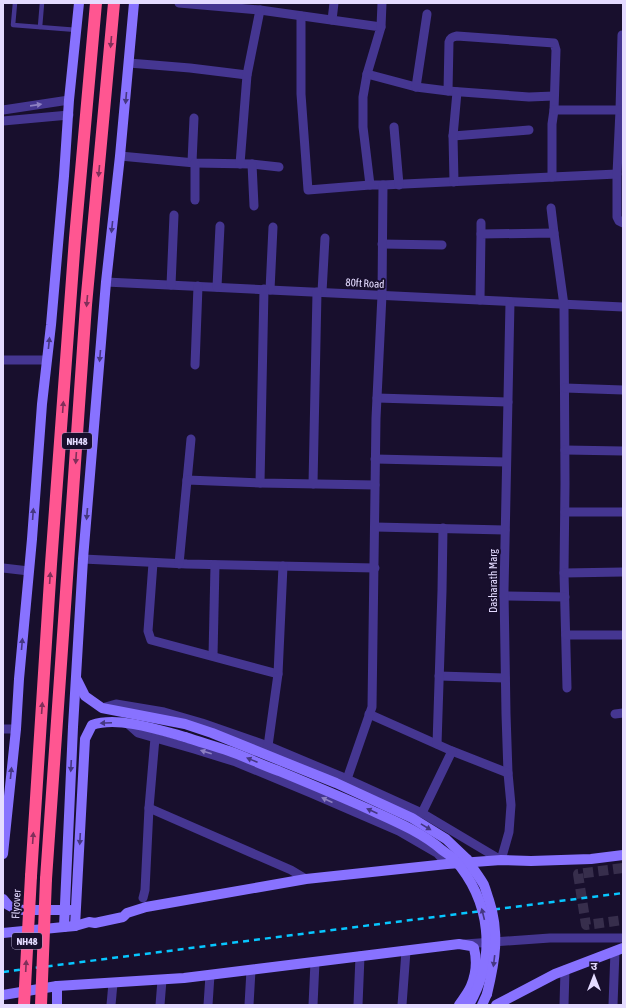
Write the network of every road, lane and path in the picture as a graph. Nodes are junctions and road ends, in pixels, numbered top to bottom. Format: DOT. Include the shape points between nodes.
graph roads {
  1 [pos="15,3"];
  2 [pos="42,3"];
  3 [pos="79,3"];
  4 [pos="96,3"];
  5 [pos="114,3"];
  6 [pos="134,3"];
  7 [pos="179,3"];
  8 [pos="334,3"];
  9 [pos="382,3"];
  10 [pos="260,10"];
  11 [pos="427,14"];
  12 [pos="302,16"];
  13 [pos="332,20"];
  14 [pos="40,27"];
  15 [pos="381,28"];
  16 [pos="77,30"];
  17 [pos="623,35"];
  18 [pos="129,63"];
  19 [pos="367,74"];
  20 [pos="247,75"];
  21 [pos="416,87"];
  22 [pos="448,91"];
  23 [pos="457,92"];
  24 [pos="554,96"];
  25 [pos="70,100"];
  26 [pos="3,110"];
  27 [pos="554,110"];
  28 [pos="620,110"];
  29 [pos="69,115"];
  30 [pos="194,118"];
  31 [pos="3,121"];
  32 [pos="394,128"];
  33 [pos="529,130"];
  34 [pos="453,136"];
  35 [pos="120,156"];
  36 [pos="193,163"];
  37 [pos="240,164"];
  38 [pos="252,164"];
  39 [pos="279,167"];
  40 [pos="617,174"];
  41 [pos="552,177"];
  42 [pos="454,182"];
  43 [pos="370,184"];
  44 [pos="399,185"];
  45 [pos="383,186"];
  46 [pos="195,200"];
  47 [pos="254,206"];
  48 [pos="551,208"];
  49 [pos="174,215"];
  50 [pos="481,223"];
  51 [pos="623,223"];
  52 [pos="220,226"];
  53 [pos="273,227"];
  54 [pos="554,233"];
  55 [pos="481,234"];
  56 [pos="325,238"];
  57 [pos="382,244"];
  58 [pos="442,245"];
  59 [pos="106,282"];
  60 [pos="171,285"];
  61 [pos="198,286"];
  62 [pos="217,287"];
  63 [pos="267,290"];
  64 [pos="319,292"];
  65 [pos="382,295"];
  66 [pos="480,300"];
  67 [pos="510,302"];
  68 [pos="564,305"];
  69 [pos="623,307"];
  70 [pos="3,360"];
  71 [pos="47,360"];
  72 [pos="195,365"];
  73 [pos="564,388"];
  74 [pos="623,390"];
  75 [pos="377,398"];
  76 [pos="508,402"];
  77 [pos="191,439"];
  78 [pos="565,450"];
  79 [pos="623,452"];
  80 [pos="375,459"];
  81 [pos="506,462"];
  82 [pos="187,481"];
  83 [pos="260,483"];
  84 [pos="313,484"];
  85 [pos="375,485"];
  86 [pos="565,512"];
  87 [pos="623,512"];
  88 [pos="375,527"];
  89 [pos="443,528"];
  90 [pos="505,530"];
  91 [pos="83,560"];
  92 [pos="153,563"];
  93 [pos="179,564"];
  94 [pos="215,565"];
  95 [pos="282,566"];
  96 [pos="3,568"];
  97 [pos="374,568"];
  98 [pos="29,571"];
  99 [pos="623,572"];
  100 [pos="564,574"];
  101 [pos="504,596"];
  102 [pos="564,597"];
  103 [pos="566,635"];
  104 [pos="623,635"];
  105 [pos="213,656"];
  106 [pos="278,674"];
  107 [pos="439,676"];
  108 [pos="76,678"];
  109 [pos="505,678"];
  110 [pos="567,688"];
  111 [pos="102,708"];
  112 [pos="369,714"];
  113 [pos="128,724"];
  114 [pos="3,729"];
  115 [pos="16,729"];
  116 [pos="155,738"];
  117 [pos="437,744"];
  118 [pos="268,746"];
  119 [pos="452,751"];
  120 [pos="508,773"];
  121 [pos="347,779"];
  122 [pos="149,808"];
  123 [pos="422,813"];
  124 [pos="3,854"];
  125 [pos="623,855"];
  126 [pos="501,860"];
  127 [pos="447,864"];
  128 [pos="306,878"];
  129 [pos="143,898"];
  130 [pos="3,899"];
  131 [pos="64,910"];
  132 [pos="76,910"];
  133 [pos="75,926"];
  134 [pos="64,927"];
  135 [pos="3,933"];
  136 [pos="623,938"];
  137 [pos="459,944"];
  138 [pos="619,949"];
  139 [pos="406,950"];
  140 [pos="360,956"];
  141 [pos="315,962"];
  142 [pos="251,970"];
  143 [pos="565,970"];
  144 [pos="210,975"];
  145 [pos="162,980"];
  146 [pos="113,983"];
  147 [pos="57,986"];
  148 [pos="4,994"];
  149 [pos="4,1005"];
  150 [pos="24,1005"];
  151 [pos="41,1005"];
  152 [pos="57,1005"];
  153 [pos="111,1005"];
  154 [pos="160,1005"];
  155 [pos="208,1005"];
  156 [pos="249,1005"];
  157 [pos="313,1005"];
  158 [pos="358,1005"];
  159 [pos="402,1005"];
  160 [pos="459,1005"];
  161 [pos="469,1005"];
  162 [pos="482,1005"];
  163 [pos="496,1005"];
  164 [pos="564,1005"];
  165 [pos="613,1005"];
  1 -- 14 [label="lane" via="13,25"];
  2 -- 14 [label="lane"];
  3 -- 16 [label="street"];
  150 -- 4 [label="highway, Flyover / NH48, one-way, bridge" via="52,548 75,238"];
  5 -- 151 [label="highway, NH48, one-way, bridge" via="86,305 46,879"];
  6 -- 18 [label="street"];
  7 -- 10 [label="street"];
  8 -- 13 [label="street"];
  9 -- 15 [label="street"];
  10 -- 12 [label="street"];
  10 -- 20 [label="street"];
  11 -- 21 [label="street"];
  12 -- 13 [label="street"];
  12 -- 43 [label="street" via="301,94 308,190"];
  13 -- 15 [label="street"];
  14 -- 16 [label="lane"];
  15 -- 19 [label="street"];
  16 -- 25 [label="street"];
  17 -- 28 [label="street"];
  18 -- 20 [label="street"];
  18 -- 35 [label="street, one-way"];
  19 -- 21 [label="street"];
  19 -- 43 [label="street" via="363,97 363,127"];
  20 -- 37 [label="street"];
  21 -- 22 [label="street"];
  22 -- 23 [label="street"];
  22 -- 24 [label="street" via="448,42 450,38 457,36 554,43"];
  23 -- 24 [label="street" via="529,97"];
  23 -- 34 [label="street"];
  24 -- 27 [label="street"];
  26 -- 25 [label="street, one-way"];
  25 -- 29 [label="street"];
  27 -- 28 [label="street"];
  27 -- 41 [label="street"];
  28 -- 40 [label="street"];
  29 -- 31 [label="street"];
  71 -- 29 [label="street, one-way"];
  30 -- 36 [label="street"];
  32 -- 44 [label="street"];
  33 -- 34 [label="street"];
  34 -- 42 [label="street"];
  35 -- 36 [label="street"];
  35 -- 59 [label="street, one-way"];
  36 -- 37 [label="street"];
  36 -- 46 [label="street"];
  37 -- 38 [label="street"];
  38 -- 39 [label="street"];
  38 -- 47 [label="street"];
  40 -- 41 [label="street"];
  40 -- 51 [label="street" via="617,217"];
  41 -- 42 [label="street"];
  42 -- 44 [label="street"];
  43 -- 45 [label="street"];
  44 -- 45 [label="street"];
  45 -- 57 [label="street"];
  48 -- 54 [label="street"];
  49 -- 60 [label="street"];
  50 -- 55 [label="street"];
  52 -- 62 [label="street"];
  53 -- 63 [label="street"];
  54 -- 55 [label="street"];
  54 -- 68 [label="street"];
  55 -- 66 [label="street"];
  56 -- 64 [label="street"];
  57 -- 58 [label="street"];
  57 -- 65 [label="street"];
  59 -- 60 [label="street, 80ft Road"];
  59 -- 91 [label="street, one-way"];
  60 -- 61 [label="street, 80ft Road"];
  61 -- 62 [label="street, 80ft Road"];
  61 -- 72 [label="street"];
  62 -- 63 [label="street, 80ft Road"];
  63 -- 64 [label="street, 80ft Road"];
  63 -- 83 [label="street"];
  64 -- 65 [label="street, 80ft Road"];
  64 -- 84 [label="street"];
  65 -- 66 [label="street, 80ft Road"];
  65 -- 75 [label="street"];
  66 -- 67 [label="street, 80ft Road"];
  67 -- 68 [label="street, 80ft Road"];
  67 -- 76 [label="street, Dasharath Marg"];
  68 -- 69 [label="street, 80ft Road"];
  68 -- 73 [label="street"];
  70 -- 71 [label="street"];
  98 -- 71 [label="street, one-way"];
  73 -- 74 [label="street"];
  73 -- 78 [label="street"];
  75 -- 76 [label="street"];
  75 -- 80 [label="street"];
  76 -- 81 [label="street, Dasharath Marg"];
  77 -- 82 [label="street"];
  78 -- 79 [label="street"];
  78 -- 86 [label="street"];
  80 -- 81 [label="street"];
  80 -- 85 [label="street"];
  81 -- 90 [label="street, Dasharath Marg"];
  82 -- 83 [label="street"];
  82 -- 93 [label="street"];
  83 -- 84 [label="street"];
  84 -- 85 [label="street"];
  85 -- 88 [label="street"];
  86 -- 87 [label="street"];
  86 -- 100 [label="street"];
  88 -- 89 [label="street"];
  88 -- 97 [label="street"];
  89 -- 90 [label="street"];
  89 -- 107 [label="street"];
  90 -- 101 [label="street, Dasharath Marg"];
  91 -- 92 [label="street"];
  91 -- 108 [label="street"];
  92 -- 93 [label="street"];
  92 -- 105 [label="street" via="148,631 152,640"];
  93 -- 94 [label="street"];
  94 -- 95 [label="street"];
  94 -- 105 [label="street"];
  95 -- 97 [label="street"];
  95 -- 106 [label="street"];
  96 -- 98 [label="street"];
  97 -- 112 [label="street" via="372,707"];
  115 -- 98 [label="street, one-way"];
  99 -- 100 [label="street"];
  100 -- 102 [label="street"];
  101 -- 102 [label="street"];
  101 -- 109 [label="street, Dasharath Marg"];
  102 -- 103 [label="street"];
  103 -- 104 [label="street"];
  103 -- 110 [label="street"];
  105 -- 106 [label="street"];
  106 -- 118 [label="street"];
  107 -- 109 [label="street"];
  107 -- 117 [label="street"];
  108 -- 111 [label="street" via="84,696"];
  108 -- 131 [label="street, one-way"];
  109 -- 120 [label="street, Dasharath Marg"];
  111 -- 118 [label="street" via="116,704 164,712"];
  111 -- 162 [label="street, one-way, bridge" via="185,724 219,736 336,783 412,818 446,839 467,859 484,887 494,913 494,969"];
  112 -- 117 [label="street"];
  112 -- 121 [label="street"];
  113 -- 116 [label="street" via="138,733"];
  113 -- 132 [label="street, one-way" via="97,723 92,725 86,739"];
  161 -- 113 [label="street, one-way, bridge" via="482,976 487,940 484,914 476,892 453,858 417,832 397,822 230,751 186,737"];
  114 -- 115 [label="street"];
  124 -- 115 [label="street, one-way"];
  116 -- 122 [label="street"];
  127 -- 116 [label="street, one-way" via="437,853 399,831 311,793 236,762"];
  117 -- 119 [label="street"];
  118 -- 121 [label="street"];
  119 -- 120 [label="street"];
  119 -- 123 [label="street"];
  120 -- 126 [label="street, Dasharath Marg" via="511,805"];
  121 -- 123 [label="street"];
  122 -- 128 [label="street"];
  122 -- 129 [label="street"];
  123 -- 126 [label="street"];
  125 -- 126 [label="street" via="591,859"];
  126 -- 127 [label="street"];
  127 -- 128 [label="street"];
  128 -- 133 [label="street" via="146,908 123,917"];
  130 -- 131 [label="street" via="15,909"];
  131 -- 132 [label="street"];
  131 -- 134 [label="street"];
  132 -- 133 [label="street"];
  133 -- 134 [label="street"];
  134 -- 135 [label="street"];
  136 -- 137 [label="street" via="550,938"];
  137 -- 139 [label="street"];
  137 -- 160 [label="street" via="474,948 476,967 471,986"];
  138 -- 143 [label="street"];
  138 -- 165 [label="street"];
  139 -- 140 [label="street"];
  139 -- 159 [label="street"];
  140 -- 141 [label="street"];
  140 -- 158 [label="street"];
  141 -- 142 [label="street"];
  141 -- 157 [label="street"];
  142 -- 144 [label="street"];
  142 -- 156 [label="street"];
  143 -- 163 [label="street"];
  143 -- 164 [label="street"];
  144 -- 145 [label="street"];
  144 -- 155 [label="street"];
  145 -- 146 [label="street"];
  145 -- 154 [label="street"];
  146 -- 147 [label="street"];
  146 -- 153 [label="street"];
  147 -- 148 [label="street"];
  147 -- 152 [label="street"];
  148 -- 149 [label="street"];
}
